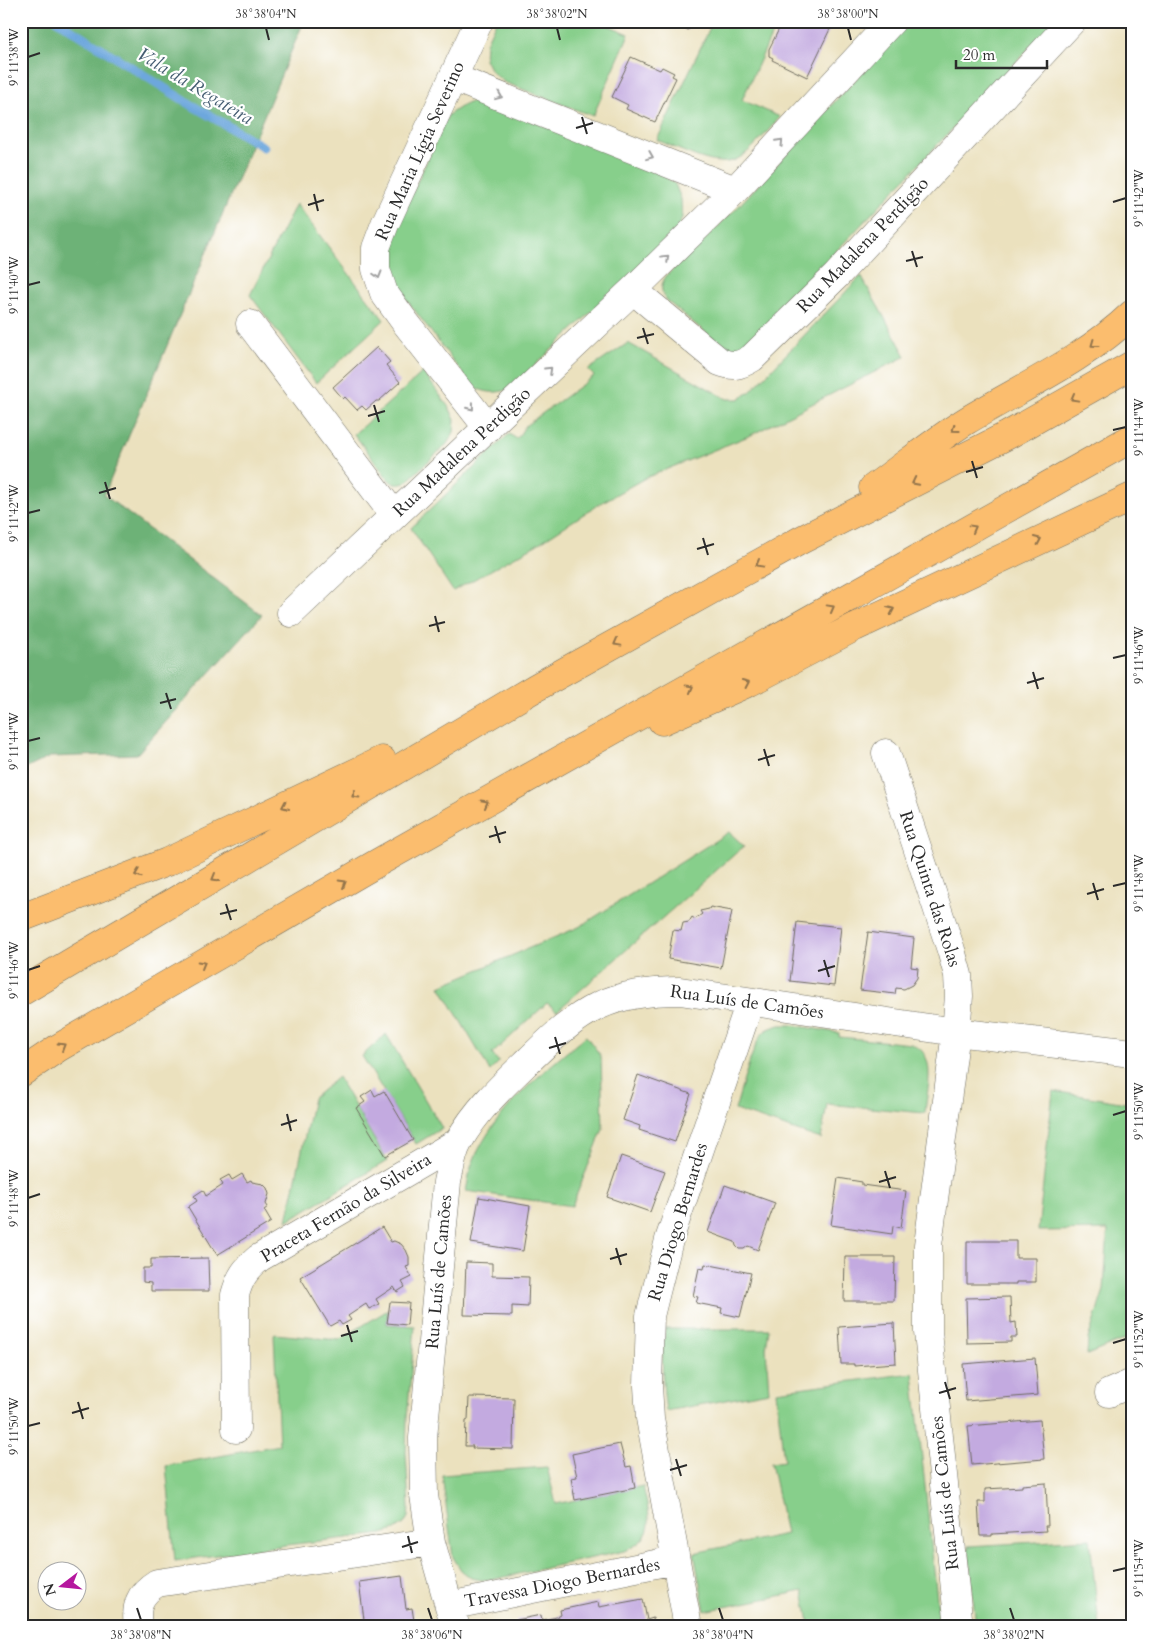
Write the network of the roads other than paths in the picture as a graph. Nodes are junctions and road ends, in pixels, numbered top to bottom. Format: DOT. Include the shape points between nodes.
graph roads {
  1 [pos="479,21"];
  2 [pos="1072,21"];
  3 [pos="888,22"];
  4 [pos="454,78"];
  5 [pos="735,190"];
  6 [pos="633,290"];
  7 [pos="1132,314"];
  8 [pos="250,324"];
  9 [pos="1132,365"];
  10 [pos="488,428"];
  11 [pos="1132,438"];
  12 [pos="1132,497"];
  13 [pos="394,515"];
  14 [pos="801,540"];
  15 [pos="291,613"];
  16 [pos="535,688"];
  17 [pos="886,752"];
  18 [pos="510,789"];
  19 [pos="21,918"];
  20 [pos="21,992"];
  21 [pos="750,1002"];
  22 [pos="956,1032"];
  23 [pos="1132,1053"];
  24 [pos="21,1072"];
  25 [pos="458,1142"];
  26 [pos="236,1429"];
  27 [pos="431,1542"];
  28 [pos="675,1560"];
  29 [pos="453,1616"];
  30 [pos="138,1627"];
  31 [pos="688,1627"];
  32 [pos="959,1627"];
  1 -- 4 [label="street, Rua Maria Lígia Severino"];
  2 -- 6 [label="street, Rua Madalena Perdigão" via="836,276 752,358 731,366 720,362"];
  5 -- 3 [label="street, Rua Madalena Perdigão, one-way"];
  4 -- 5 [label="street, one-way"];
  4 -- 10 [label="street, Rua Maria Lígia Severino, one-way" via="385,224 376,248 376,269 384,293 404,322"];
  6 -- 5 [label="street, Rua Madalena Perdigão, one-way"];
  10 -- 6 [label="street, Rua Madalena Perdigão, one-way"];
  7 -- 14 [label="highway, one-way" via="1075,358 964,422"];
  8 -- 13 [label="street"];
  9 -- 14 [label="highway, one-way" via="1008,435"];
  10 -- 13 [label="street, Rua Madalena Perdigão"];
  18 -- 11 [label="highway, one-way"];
  18 -- 12 [label="highway, one-way" via="750,682 855,627"];
  13 -- 15 [label="street, Rua Madalena Perdigão"];
  14 -- 16 [label="highway, one-way"];
  16 -- 19 [label="highway, one-way" via="167,862"];
  16 -- 20 [label="highway, one-way"];
  17 -- 22 [label="street, Rua Quinta das Rolas" via="958,975"];
  24 -- 18 [label="highway, one-way"];
  21 -- 22 [label="street, Rua Luís de Camões"];
  21 -- 25 [label="street, Rua Luís de Camões" via="680,991 656,991 599,1006 554,1037 501,1086"];
  21 -- 28 [label="street, Rua Diogo Bernardes" via="669,1240 650,1316 650,1418"];
  22 -- 23 [label="street"];
  22 -- 32 [label="street, Rua Luís de Camões" via="928,1245 928,1332"];
  25 -- 26 [label="street, Praceta Fernão da Silveira" via="259,1258 248,1268 235,1294"];
  25 -- 27 [label="street, Rua Luís de Camões" via="447,1182 423,1438 424,1495"];
  27 -- 29 [label="street, Rua Luís de Camões"];
  27 -- 30 [label="street" via="157,1583 146,1590 137,1604"];
  28 -- 29 [label="street, Travessa Diogo Bernardes"];
  28 -- 31 [label="street, Rua Diogo Bernardes"];
}
